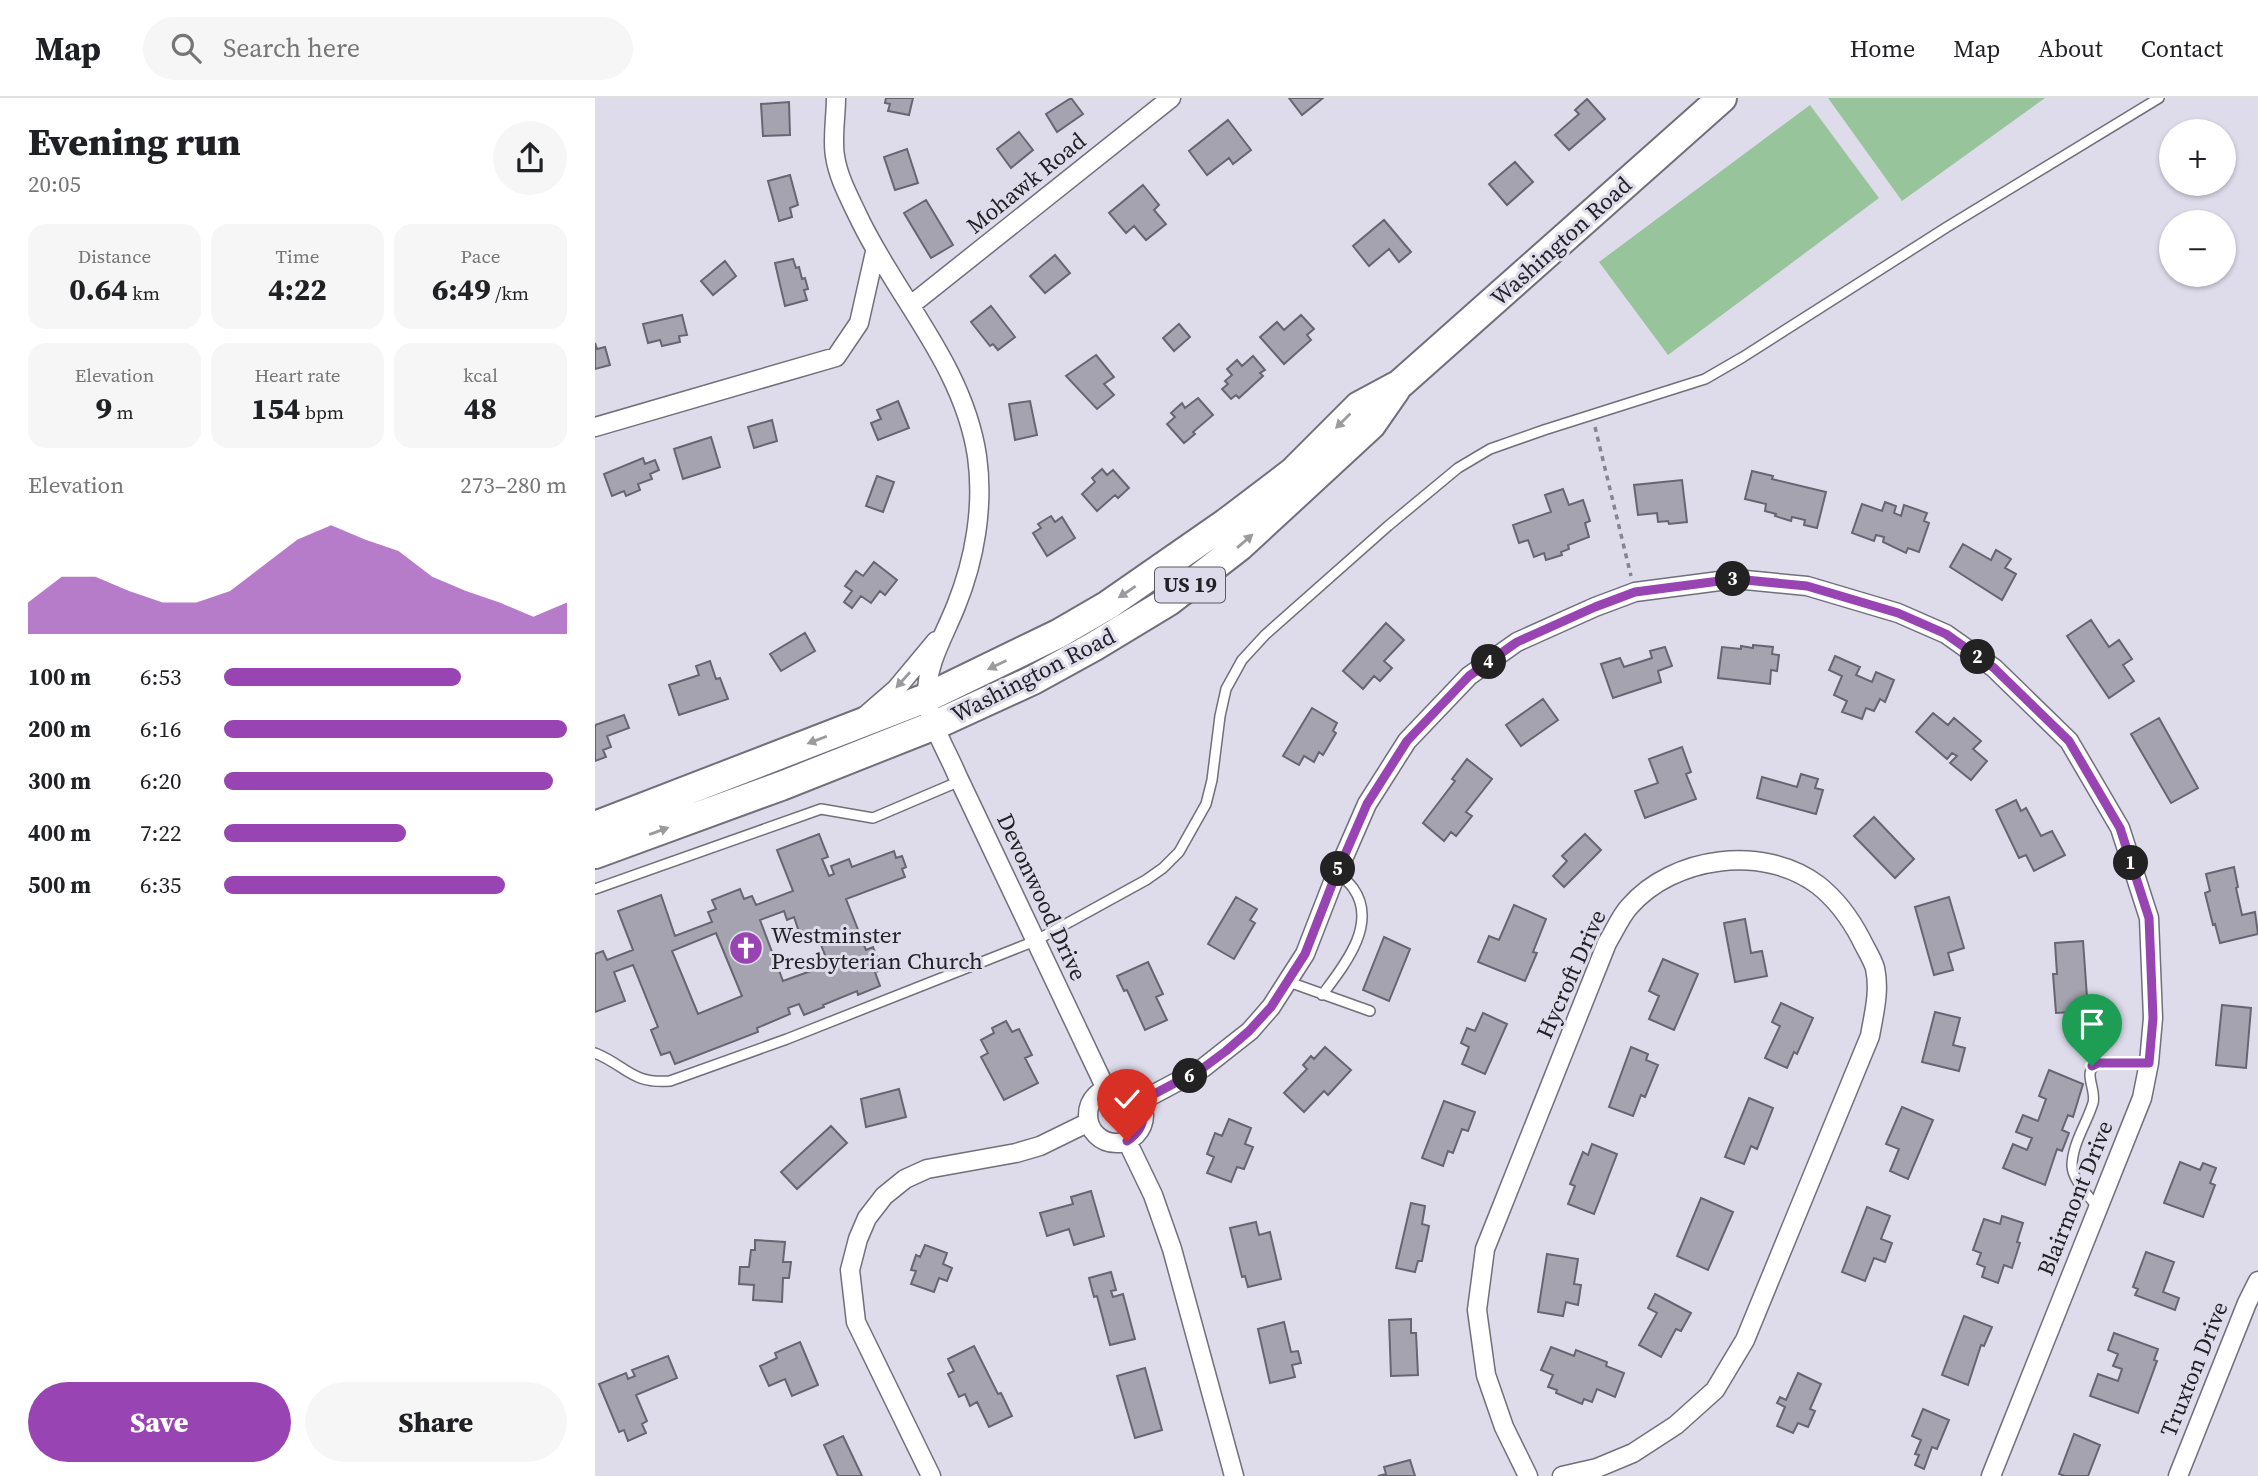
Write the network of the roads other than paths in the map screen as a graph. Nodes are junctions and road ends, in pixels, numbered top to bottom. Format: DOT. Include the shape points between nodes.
graph roads {
  1 [pos="837,98"];
  2 [pos="1171,98"];
  3 [pos="1722,98"];
  4 [pos="2159,98"];
  5 [pos="875,252"];
  6 [pos="911,305"];
  7 [pos="1400,384"];
  8 [pos="595,427"];
  9 [pos="947,628"];
  10 [pos="926,698"];
  11 [pos="935,725"];
  12 [pos="851,727"];
  13 [pos="960,780"];
  14 [pos="595,826"];
  15 [pos="595,854"];
  16 [pos="1337,873"];
  17 [pos="595,889"];
  18 [pos="1035,941"];
  19 [pos="1289,982"];
  20 [pos="1322,995"];
  21 [pos="1370,1011"];
  22 [pos="595,1053"];
  23 [pos="2149,1063"];
  24 [pos="1106,1088"];
  25 [pos="1141,1101"];
  26 [pos="1089,1122"];
  27 [pos="1127,1141"];
  28 [pos="2098,1208"];
  29 [pos="2258,1281"];
  30 [pos="931,1476"];
  31 [pos="1234,1476"];
  32 [pos="1528,1476"];
  33 [pos="1562,1476"];
  34 [pos="1991,1476"];
  35 [pos="2178,1476"];
  1 -- 5 [label="street" via="835,156 844,188"];
  2 -- 6 [label="street, Mohawk Road"];
  3 -- 7 [label="main road, Washington Road / US 19"];
  4 -- 18 [label="lane" via="1705,379 1533,433 1490,449 1458,468 1242,660 1226,689 1206,804 1179,852 1146,880"];
  5 -- 6 [label="street"];
  5 -- 8 [label="street" via="859,323 836,357"];
  6 -- 9 [label="street" via="967,409 977,457 976,536 965,583"];
  7 -- 10 [label="main road, Washington Road / US 19, one-way" via="1359,406 1284,479 1108,605"];
  11 -- 7 [label="main road, Washington Road / US 19, one-way" via="1045,674 1169,601 1300,492 1371,425"];
  9 -- 10 [label="street"];
  9 -- 12 [label="street, one-way" via="895,689"];
  10 -- 11 [label="street, Devonwood Drive"];
  10 -- 12 [label="main road, Washington Road / US 19"];
  11 -- 13 [label="street, Devonwood Drive"];
  15 -- 11 [label="main road, Washington Road / US 19, one-way"];
  12 -- 14 [label="main road, Washington Road / US 19, one-way"];
  13 -- 17 [label="lane" via="873,818 821,809"];
  13 -- 18 [label="street, Devonwood Drive"];
  16 -- 19 [label="street, Blairmont Drive"];
  16 -- 20 [label="lane" via="1353,888 1361,908 1360,934"];
  16 -- 23 [label="street, Blairmont Drive" via="1367,804 1407,741 1469,676 1517,642 1635,592 1735,579 1807,586 1898,613 1946,634 1994,668 2069,741 2120,828 2149,918 2153,1018"];
  18 -- 22 [label="lane" via="787,1040 670,1081 633,1076"];
  18 -- 24 [label="street, Devonwood Drive"];
  19 -- 20 [label="lane"];
  19 -- 25 [label="street, Blairmont Drive" via="1226,1051"];
  20 -- 21 [label="lane"];
  23 -- 28 [label="street, Blairmont Drive" via="2142,1098"];
  23 -- 28 [label="lane" via="2098,1063 2089,1073 2094,1100 2072,1169"];
  24 -- 25 [label="street" via="1130,1090"];
  24 -- 26 [label="street" via="1090,1106"];
  25 -- 27 [label="street" via="1144,1120"];
  26 -- 27 [label="street" via="1108,1142"];
  26 -- 30 [label="street" via="1040,1146 927,1169 905,1179 884,1196 862,1228 850,1270 856,1322"];
  27 -- 31 [label="street" via="1172,1249"];
  28 -- 34 [label="street, Blairmont Drive"];
  29 -- 35 [label="street, Truxton Drive"];
  32 -- 33 [label="street, Hycroft Drive" via="1486,1375 1477,1310 1485,1249 1607,943 1628,908 1671,875 1748,859 1788,869 1817,884 1837,902 1874,966 1877,1000 1870,1036 1745,1340 1715,1390 1676,1426 1633,1453"];
}
